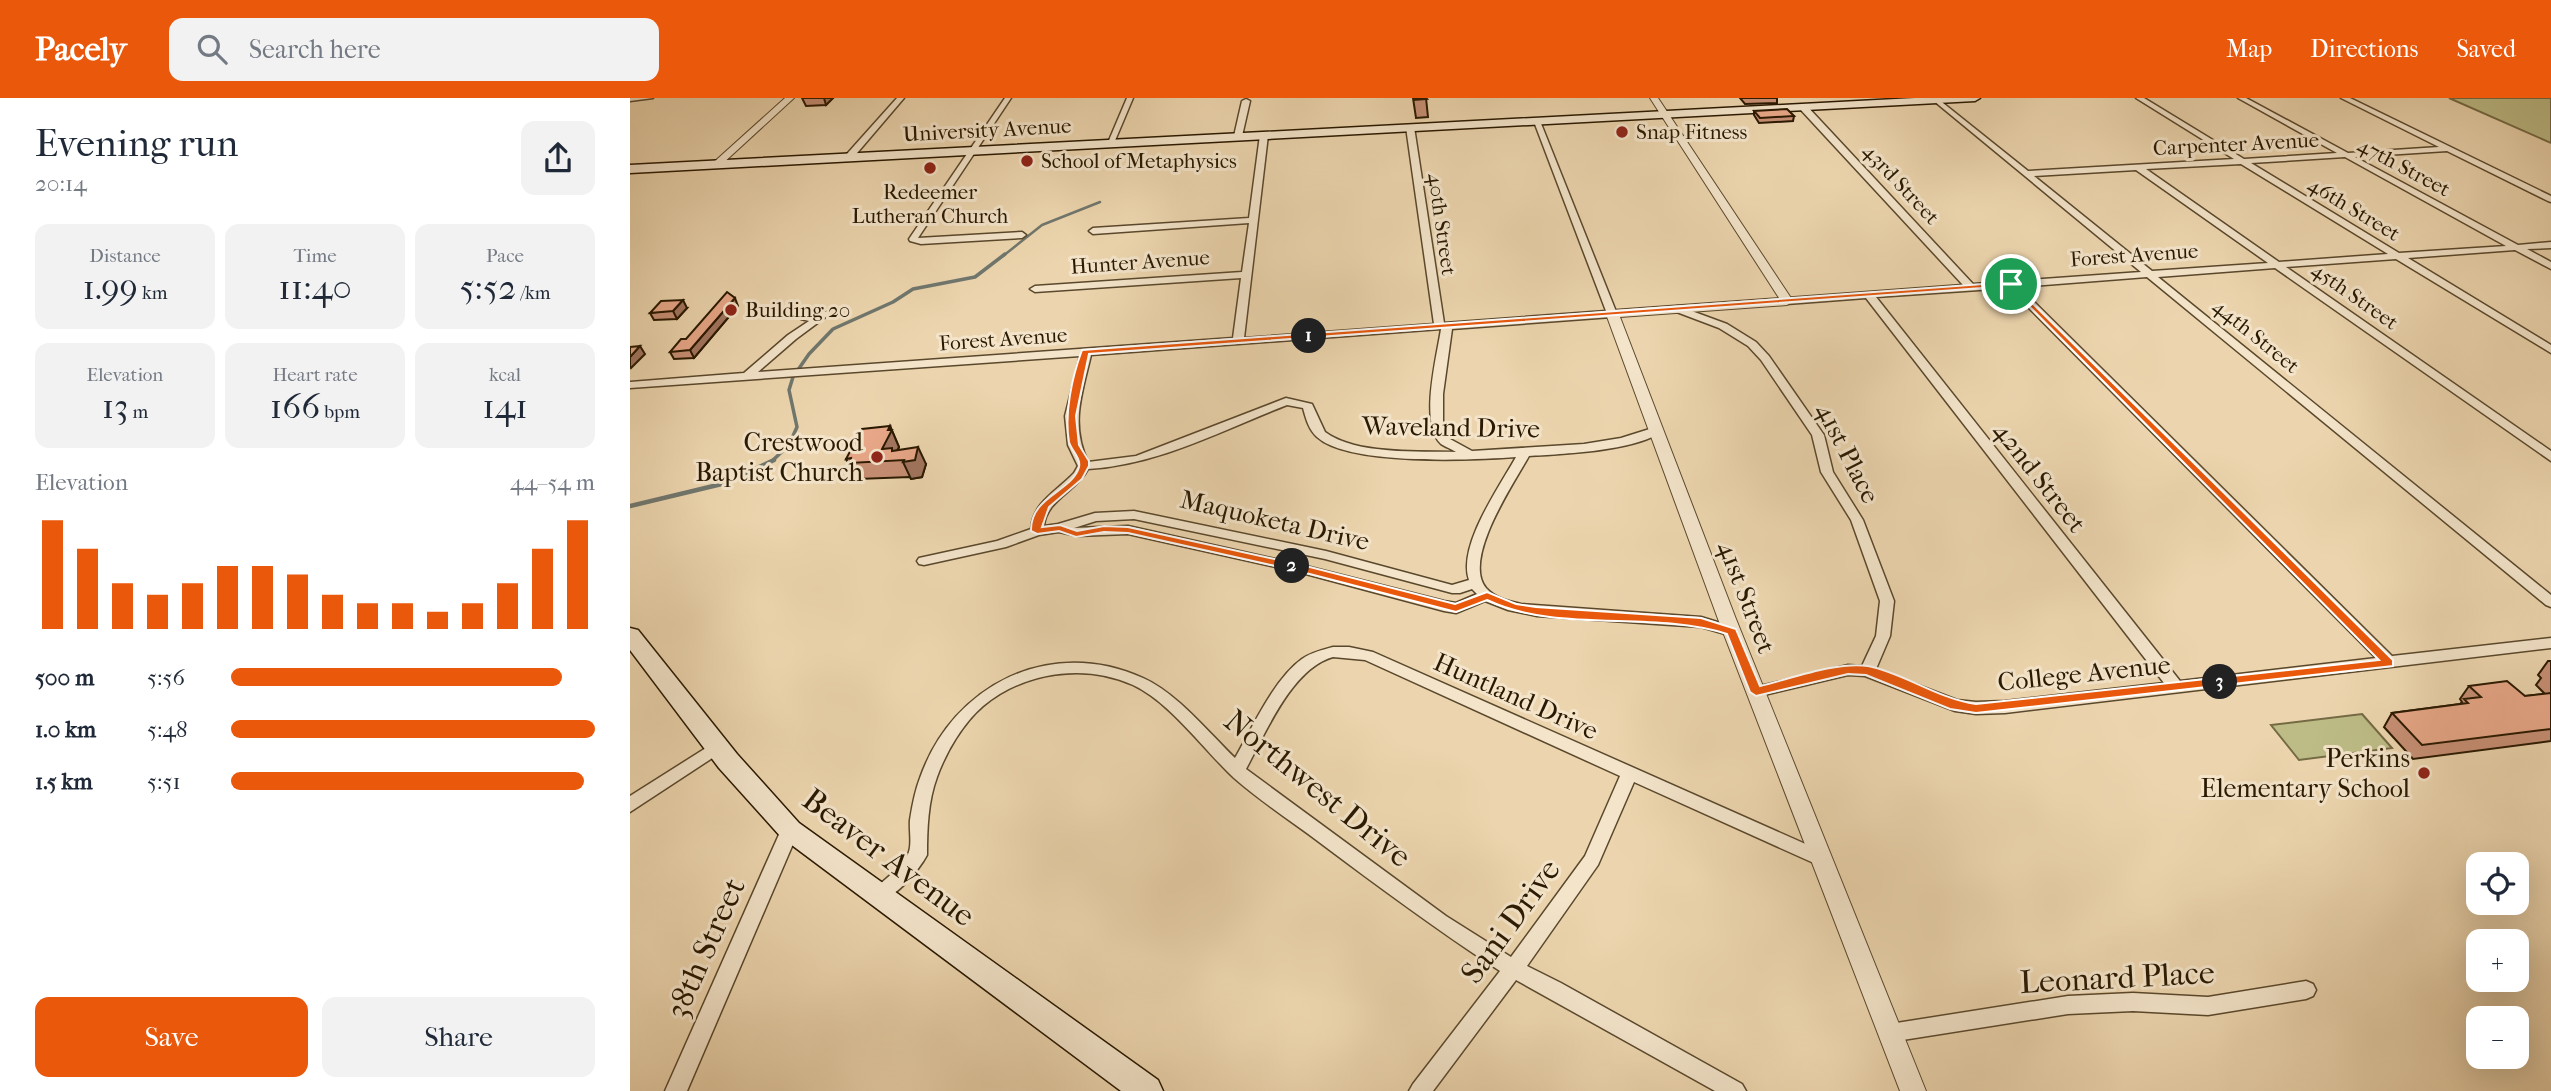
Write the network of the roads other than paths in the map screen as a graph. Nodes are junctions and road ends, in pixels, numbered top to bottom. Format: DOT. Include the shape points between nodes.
graph roads {
  1 [pos="650,98"];
  2 [pos="790,98"];
  3 [pos="901,98"];
  4 [pos="1009,98"];
  5 [pos="1130,98"];
  6 [pos="1654,98"];
  7 [pos="1975,98"];
  8 [pos="2139,98"];
  9 [pos="2241,98"];
  10 [pos="2344,98"];
  11 [pos="630,99"];
  12 [pos="1936,100"];
  13 [pos="1866,101"];
  14 [pos="1246,102"];
  15 [pos="1803,107"];
  16 [pos="1664,114"];
  17 [pos="1536,121"];
  18 [pos="1410,127"];
  19 [pos="1264,135"];
  20 [pos="1238,136"];
  21 [pos="1110,143"];
  22 [pos="2448,149"];
  23 [pos="973,150"];
  24 [pos="2346,155"];
  25 [pos="849,157"];
  26 [pos="2242,161"];
  27 [pos="717,164"];
  28 [pos="2137,167"];
  29 [pos="630,169"];
  30 [pos="2026,174"];
  31 [pos="2551,199"];
  32 [pos="1253,220"];
  33 [pos="1093,230"];
  34 [pos="1022,235"];
  35 [pos="2551,245"];
  36 [pos="2517,248"];
  37 [pos="2398,256"];
  38 [pos="2276,265"];
  39 [pos="2551,266"];
  40 [pos="2148,274"];
  41 [pos="1246,275"];
  42 [pos="2011,284"];
  43 [pos="1970,287"];
  44 [pos="1035,289"];
  45 [pos="1869,295"];
  46 [pos="1787,301"];
  47 [pos="1678,309"];
  48 [pos="1612,314"];
  49 [pos="816,319"];
  50 [pos="1443,326"];
  51 [pos="1238,341"];
  52 [pos="2551,350"];
  53 [pos="1086,352"];
  54 [pos="748,376"];
  55 [pos="630,385"];
  56 [pos="1656,431"];
  57 [pos="1472,454"];
  58 [pos="1524,454"];
  59 [pos="2551,457"];
  60 [pos="1084,466"];
  61 [pos="1060,528"];
  62 [pos="1037,531"];
  63 [pos="924,561"];
  64 [pos="1476,582"];
  65 [pos="1487,595"];
  66 [pos="2551,602"];
  67 [pos="1732,631"];
  68 [pos="630,635"];
  69 [pos="2551,643"];
  70 [pos="2389,663"];
  71 [pos="1867,671"];
  72 [pos="2176,687"];
  73 [pos="1756,692"];
  74 [pos="717,747"];
  75 [pos="1237,769"];
  76 [pos="1629,774"];
  77 [pos="630,806"];
  78 [pos="790,830"];
  79 [pos="1822,859"];
  80 [pos="879,895"];
  81 [pos="1513,969"];
  82 [pos="2306,990"];
  83 [pos="1890,1033"];
  84 [pos="676,1091"];
  85 [pos="1147,1091"];
  86 [pos="1419,1091"];
  87 [pos="1735,1091"];
  88 [pos="1913,1091"];
  1 -- 11 [label="street"];
  2 -- 27 [label="street"];
  3 -- 25 [label="street"];
  4 -- 23 [label="street"];
  5 -- 21 [label="street"];
  6 -- 16 [label="street"];
  7 -- 12 [label="main road, University Avenue"];
  8 -- 26 [label="street, 46th Street"];
  9 -- 24 [label="street, 47th Street"];
  10 -- 22 [label="street"];
  12 -- 13 [label="main road, University Avenue"];
  12 -- 30 [label="street, 44th Street"];
  13 -- 15 [label="main road, University Avenue"];
  14 -- 20 [label="street"];
  15 -- 16 [label="main road, University Avenue"];
  15 -- 43 [label="street, 43rd Street"];
  16 -- 17 [label="main road, University Avenue"];
  16 -- 46 [label="street"];
  17 -- 18 [label="main road, University Avenue"];
  17 -- 48 [label="street, 41st Street"];
  18 -- 19 [label="main road, University Avenue"];
  18 -- 50 [label="street, 40th Street"];
  19 -- 20 [label="main road, University Avenue"];
  19 -- 32 [label="street"];
  20 -- 21 [label="main road, University Avenue"];
  21 -- 23 [label="main road, University Avenue"];
  22 -- 24 [label="street, Carpenter Avenue"];
  22 -- 31 [label="street"];
  23 -- 25 [label="main road, University Avenue"];
  23 -- 34 [label="street" via="914,240"];
  24 -- 26 [label="street, Carpenter Avenue"];
  24 -- 36 [label="street, 47th Street"];
  25 -- 27 [label="main road, University Avenue"];
  26 -- 28 [label="street, Carpenter Avenue"];
  26 -- 37 [label="street, 46th Street"];
  27 -- 29 [label="main road, University Avenue"];
  28 -- 30 [label="street, Carpenter Avenue"];
  28 -- 38 [label="street, 45th Street"];
  30 -- 40 [label="street, 44th Street"];
  32 -- 33 [label="street"];
  32 -- 41 [label="street"];
  35 -- 36 [label="street, Forest Avenue"];
  36 -- 37 [label="street, Forest Avenue"];
  36 -- 39 [label="street, 47th Street"];
  37 -- 38 [label="street, Forest Avenue"];
  37 -- 52 [label="street, 46th Street"];
  38 -- 40 [label="street, Forest Avenue"];
  38 -- 59 [label="street, 45th Street"];
  40 -- 42 [label="street, Forest Avenue"];
  40 -- 66 [label="street, 44th Street"];
  41 -- 44 [label="street, Hunter Avenue"];
  41 -- 51 [label="street"];
  42 -- 43 [label="street, Forest Avenue"];
  42 -- 70 [label="street"];
  43 -- 45 [label="street, Forest Avenue"];
  45 -- 46 [label="street, Forest Avenue"];
  45 -- 72 [label="street, 42nd Street"];
  46 -- 47 [label="street, Forest Avenue"];
  47 -- 48 [label="street, Forest Avenue"];
  47 -- 71 [label="street, 41st Place" via="1723,326 1752,344 1818,435 1827,472 1857,520 1886,601 1883,636"];
  48 -- 50 [label="street, Forest Avenue"];
  48 -- 56 [label="street, 41st Street"];
  49 -- 54 [label="street"];
  50 -- 51 [label="street, Forest Avenue"];
  50 -- 57 [label="street, 40th Street" via="1438,432 1445,441"];
  51 -- 53 [label="street, Forest Avenue"];
  53 -- 54 [label="street, Forest Avenue"];
  53 -- 60 [label="street" via="1071,416 1074,445"];
  54 -- 55 [label="street, Forest Avenue"];
  56 -- 58 [label="street, Waveland Drive" via="1610,444"];
  56 -- 67 [label="street, 41st Street"];
  57 -- 58 [label="street, Waveland Drive"];
  57 -- 60 [label="street, Waveland Drive" via="1376,453 1349,448 1323,437 1304,403 1286,401 1139,459"];
  58 -- 64 [label="street" via="1476,545"];
  60 -- 62 [label="street" via="1078,477 1045,505"];
  61 -- 62 [label="street, Maquoketa Drive"];
  61 -- 64 [label="street, Maquoketa Drive" via="1095,517 1134,515 1326,555 1452,589"];
  61 -- 65 [label="street, Maquoketa Drive" via="1076,534 1128,530 1456,608"];
  62 -- 63 [label="street, Maquoketa Drive"];
  64 -- 65 [label="street"];
  65 -- 67 [label="street" via="1536,611 1701,622"];
  67 -- 73 [label="street, 41st Street"];
  68 -- 74 [label="main road, Beaver Avenue"];
  69 -- 70 [label="street, College Avenue"];
  70 -- 72 [label="street, College Avenue"];
  71 -- 72 [label="street, College Avenue" via="1955,705 1976,708"];
  71 -- 73 [label="street, College Avenue" via="1848,670"];
  73 -- 79 [label="street, 41st Street"];
  74 -- 77 [label="street"];
  74 -- 78 [label="main road, Beaver Avenue"];
  75 -- 76 [label="street, Huntland Drive" via="1291,676 1312,658 1341,651 1368,656"];
  75 -- 80 [label="street, Northwest Drive" via="1166,700 1140,682 1085,667 1029,675 977,703 947,739 928,778 919,819 918,855"];
  75 -- 81 [label="street, Northwest Drive" via="1440,922"];
  76 -- 79 [label="street, Huntland Drive"];
  76 -- 81 [label="street, Sani Drive" via="1592,860"];
  78 -- 80 [label="main road, Beaver Avenue"];
  78 -- 84 [label="street, 38th Street"];
  79 -- 83 [label="street, 41st Street"];
  80 -- 85 [label="main road, Beaver Avenue"];
  81 -- 86 [label="street, Sani Drive"];
  81 -- 87 [label="street, Northwest Drive"];
  82 -- 83 [label="street, Leonard Place" via="2208,1006 2068,1005"];
  83 -- 88 [label="street, 41st Street"];
}
